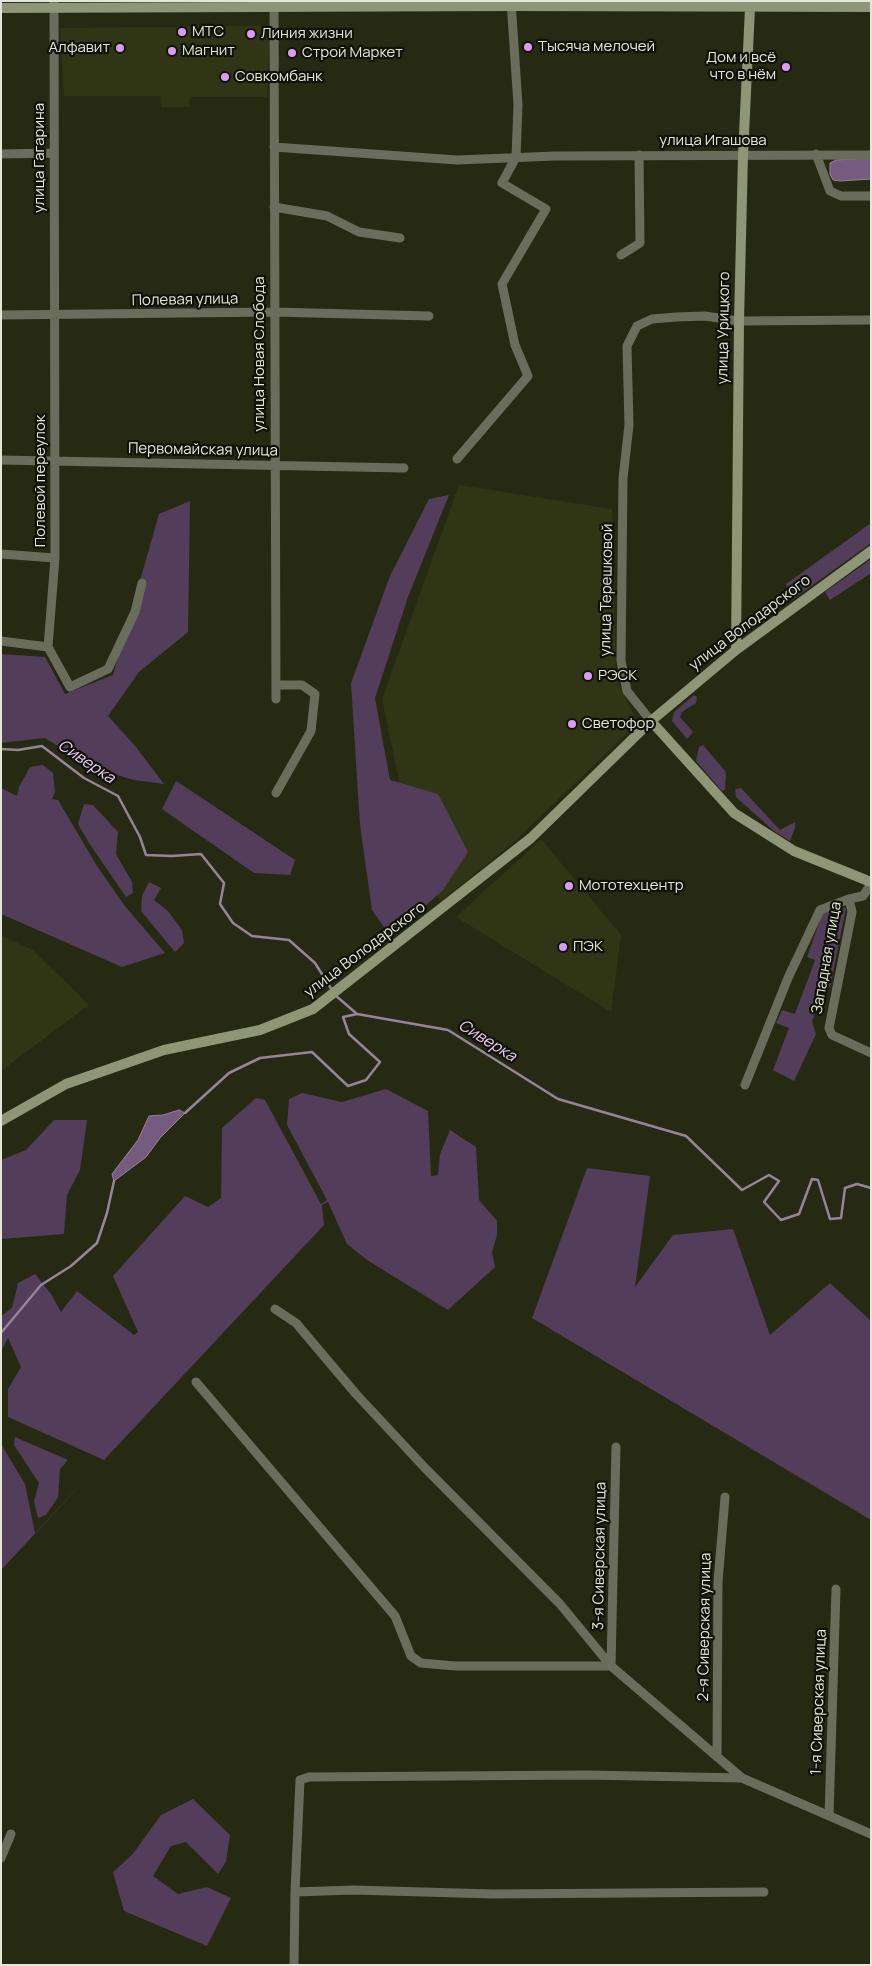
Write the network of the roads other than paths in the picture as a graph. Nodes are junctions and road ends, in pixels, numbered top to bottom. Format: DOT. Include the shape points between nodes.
graph roads {
  1 [pos="511,4"];
  2 [pos="750,4"];
  3 [pos="54,5"];
  4 [pos="274,5"];
  5 [pos="871,7"];
  6 [pos="1,8"];
  7 [pos="274,147"];
  8 [pos="53,153"];
  9 [pos="1,154"];
  10 [pos="816,154"];
  11 [pos="871,154"];
  12 [pos="639,155"];
  13 [pos="743,155"];
  14 [pos="516,157"];
  15 [pos="871,196"];
  16 [pos="274,207"];
  17 [pos="400,238"];
  18 [pos="621,255"];
  19 [pos="274,312"];
  20 [pos="1,315"];
  21 [pos="55,315"];
  22 [pos="430,316"];
  23 [pos="871,320"];
  24 [pos="739,321"];
  25 [pos="457,459"];
  26 [pos="1,460"];
  27 [pos="55,461"];
  28 [pos="274,465"];
  29 [pos="404,468"];
  30 [pos="871,551"];
  31 [pos="1,554"];
  32 [pos="55,558"];
  33 [pos="142,583"];
  34 [pos="1,641"];
  35 [pos="48,648"];
  36 [pos="736,650"];
  37 [pos="276,685"];
  38 [pos="276,699"];
  39 [pos="650,721"];
  40 [pos="276,793"];
  41 [pos="871,883"];
  42 [pos="849,899"];
  43 [pos="871,1053"];
  44 [pos="745,1085"];
  45 [pos="1,1121"];
  46 [pos="275,1309"];
  47 [pos="196,1382"];
  48 [pos="616,1447"];
  49 [pos="725,1497"];
  50 [pos="836,1588"];
  51 [pos="611,1666"];
  52 [pos="717,1756"];
  53 [pos="742,1778"];
  54 [pos="829,1816"];
  55 [pos="11,1834"];
  56 [pos="871,1834"];
  57 [pos="1,1858"];
  58 [pos="295,1892"];
  59 [pos="764,1892"];
  60 [pos="294,1965"];
  1 -- 2 [label="main road"];
  1 -- 4 [label="main road"];
  1 -- 14 [label="street" via="518,105"];
  2 -- 5 [label="main road"];
  2 -- 13 [label="main road, улица Урицкого"];
  3 -- 4 [label="main road"];
  3 -- 6 [label="main road"];
  3 -- 8 [label="street, улица Гагарина"];
  4 -- 7 [label="street, улица Новая Слобода"];
  7 -- 14 [label="street, улица Игашова" via="457,160"];
  7 -- 16 [label="street, улица Новая Слобода"];
  8 -- 9 [label="street"];
  8 -- 21 [label="street, улица Гагарина"];
  10 -- 11 [label="street, улица Игашова"];
  10 -- 13 [label="street, улица Игашова"];
  10 -- 15 [label="street" via="830,191 841,196"];
  12 -- 13 [label="street, улица Игашова"];
  12 -- 14 [label="street, улица Игашова"];
  12 -- 18 [label="street" via="640,243"];
  13 -- 24 [label="main road, улица Урицкого"];
  14 -- 25 [label="street" via="502,183 546,210 502,284 515,344 528,376"];
  16 -- 17 [label="street" via="328,216 360,232"];
  16 -- 19 [label="street, улица Новая Слобода"];
  19 -- 21 [label="street, Полевая улица"];
  19 -- 22 [label="street, Полевая улица"];
  19 -- 28 [label="street, улица Новая Слобода"];
  20 -- 21 [label="street, Полевая улица"];
  21 -- 27 [label="street, Полевой переулок"];
  23 -- 24 [label="street"];
  24 -- 36 [label="main road, улица Урицкого"];
  24 -- 39 [label="street, улица Терешковой" via="705,316 652,319 637,326 627,346 630,425 623,478 621,661 627,691"];
  26 -- 27 [label="street, Первомайская улица"];
  27 -- 28 [label="street, Первомайская улица"];
  27 -- 32 [label="street, Полевой переулок"];
  28 -- 29 [label="street, Первомайская улица"];
  28 -- 37 [label="street, улица Новая Слобода"];
  30 -- 36 [label="main road, улица Володарского"];
  31 -- 32 [label="street"];
  32 -- 35 [label="street, Полевой переулок"];
  33 -- 35 [label="street" via="135,612 108,669 70,687"];
  34 -- 35 [label="street"];
  36 -- 39 [label="main road, улица Володарского"];
  37 -- 38 [label="street, улица Новая Слобода"];
  37 -- 40 [label="street" via="302,685 315,694 311,730"];
  39 -- 41 [label="main road, улица Терешковой" via="734,813 794,851"];
  39 -- 45 [label="main road, улица Володарского" via="531,838 313,1010 260,1030 164,1050 66,1084"];
  41 -- 42 [label="street, Западная улица" via="863,896"];
  42 -- 43 [label="street, Западная улица" via="852,912 829,1028 832,1035"];
  42 -- 44 [label="street" via="820,910 788,978"];
  46 -- 51 [label="street" via="296,1323 425,1468 560,1604"];
  47 -- 51 [label="street" via="395,1616 411,1656 421,1663"];
  48 -- 51 [label="street, 3-я Сиверская улица"];
  49 -- 52 [label="street, 2-я Сиверская улица" via="718,1582"];
  50 -- 54 [label="street, 1-я Сиверская улица"];
  51 -- 52 [label="street"];
  52 -- 53 [label="street"];
  53 -- 54 [label="street"];
  53 -- 58 [label="street" via="587,1775 309,1777 300,1780 299,1787"];
  54 -- 56 [label="street"];
  55 -- 57 [label="street"];
  58 -- 59 [label="street"];
  58 -- 60 [label="street"];
}
